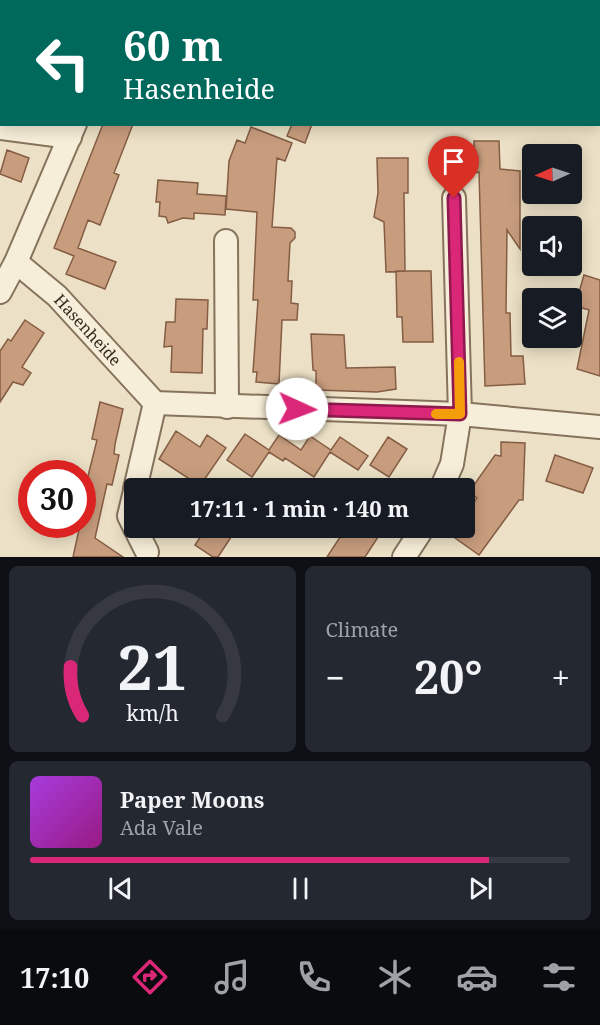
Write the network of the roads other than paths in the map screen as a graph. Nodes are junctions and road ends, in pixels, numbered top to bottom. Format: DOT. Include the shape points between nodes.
graph roads {
  1 [pos="0,128"];
  2 [pos="73,130"];
  3 [pos="454,198"];
  4 [pos="226,241"];
  5 [pos="16,262"];
  6 [pos="0,292"];
  7 [pos="155,403"];
  8 [pos="227,407"];
  9 [pos="460,414"];
  10 [pos="600,427"];
  11 [pos="138,478"];
  12 [pos="446,478"];
  13 [pos="140,538"];
  14 [pos="416,538"];
  15 [pos="147,552"];
  16 [pos="404,557"];
  1 -- 2 [label="street"];
  2 -- 5 [label="street"];
  3 -- 9 [label="street"];
  4 -- 8 [label="street"];
  5 -- 6 [label="street"];
  5 -- 7 [label="street, Hasenheide" via="57,296"];
  7 -- 8 [label="street"];
  7 -- 11 [label="street"];
  8 -- 9 [label="street"];
  9 -- 10 [label="street"];
  9 -- 12 [label="street"];
  13 -- 15 [label="street"];
  14 -- 16 [label="street"];
}
